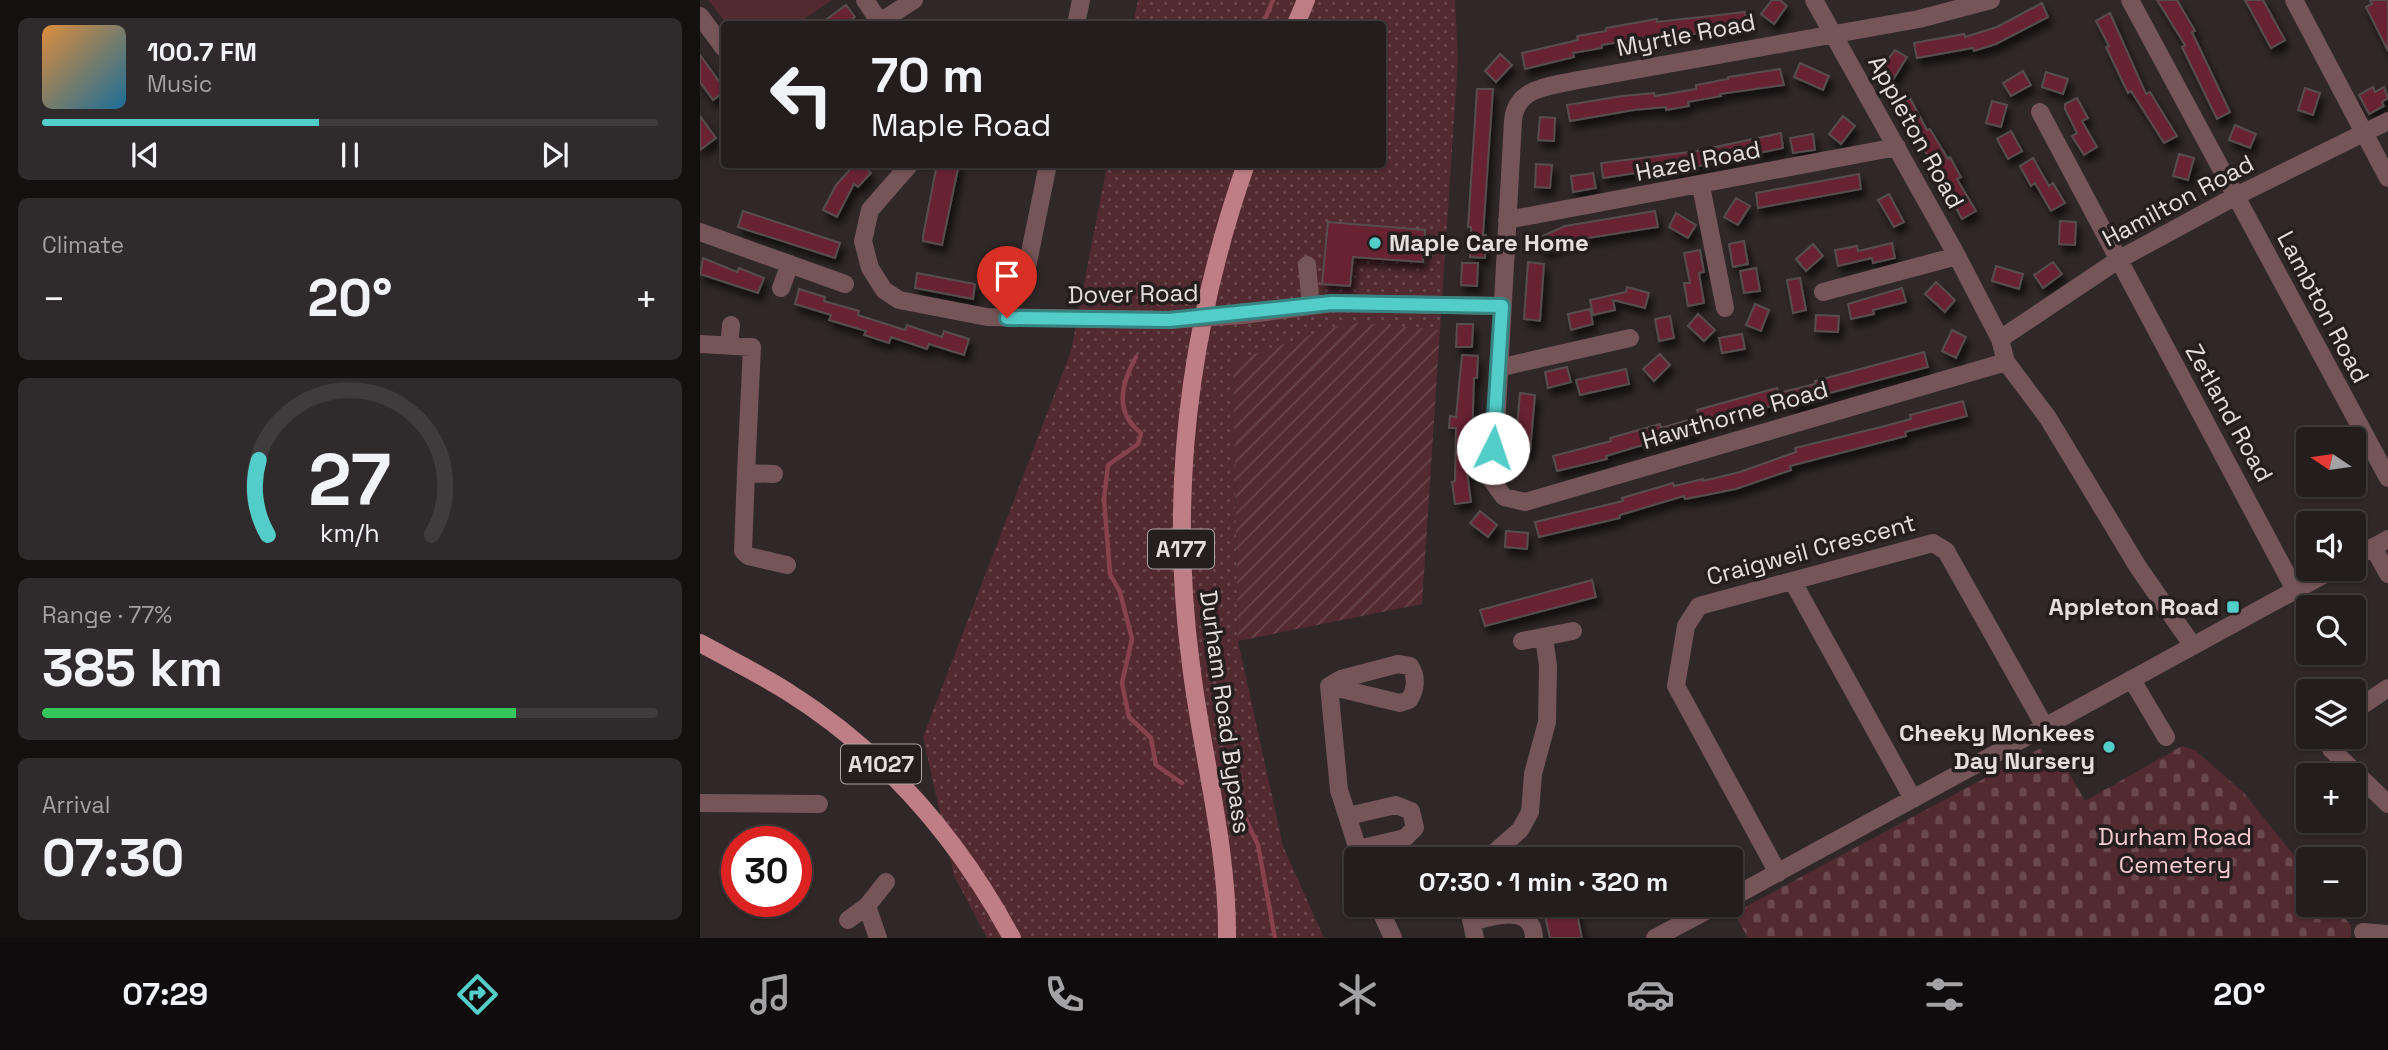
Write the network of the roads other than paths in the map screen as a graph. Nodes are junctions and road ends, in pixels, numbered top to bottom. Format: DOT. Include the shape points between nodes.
graph roads {
  1 [pos="865,0"];
  2 [pos="914,0"];
  3 [pos="1081,0"];
  4 [pos="1306,0"];
  5 [pos="1814,0"];
  6 [pos="1991,0"];
  7 [pos="2130,0"];
  8 [pos="2294,0"];
  9 [pos="700,16"];
  10 [pos="880,21"];
  11 [pos="884,21"];
  12 [pos="1077,21"];
  13 [pos="1297,21"];
  14 [pos="1833,33"];
  15 [pos="721,44"];
  16 [pos="2040,111"];
  17 [pos="2388,121"];
  18 [pos="2364,134"];
  19 [pos="1897,147"];
  20 [pos="907,168"];
  21 [pos="1047,168"];
  22 [pos="1245,168"];
  23 [pos="2388,178"];
  24 [pos="1701,186"];
  25 [pos="2236,196"];
  26 [pos="1507,220"];
  27 [pos="700,232"];
  28 [pos="1957,256"];
  29 [pos="2118,260"];
  30 [pos="790,264"];
  31 [pos="1307,265"];
  32 [pos="845,284"];
  33 [pos="1023,287"];
  34 [pos="781,288"];
  35 [pos="1823,292"];
  36 [pos="1311,306"];
  37 [pos="1502,306"];
  38 [pos="1725,308"];
  39 [pos="731,325"];
  40 [pos="1630,338"];
  41 [pos="2000,339"];
  42 [pos="700,344"];
  43 [pos="729,346"];
  44 [pos="2006,362"];
  45 [pos="1498,368"];
  46 [pos="746,473"];
  47 [pos="774,474"];
  48 [pos="2388,478"];
  49 [pos="2380,543"];
  50 [pos="787,565"];
  51 [pos="2388,574"];
  52 [pos="2312,581"];
  53 [pos="1793,582"];
  54 [pos="2295,590"];
  55 [pos="1573,631"];
  56 [pos="1544,637"];
  57 [pos="1522,641"];
  58 [pos="700,643"];
  59 [pos="2193,646"];
  60 [pos="2132,680"];
  61 [pos="1329,686"];
  62 [pos="2388,688"];
  63 [pos="2366,703"];
  64 [pos="2045,727"];
  65 [pos="2166,737"];
  66 [pos="2331,749"];
  67 [pos="1913,799"];
  68 [pos="700,803"];
  69 [pos="819,804"];
  70 [pos="2388,804"];
  71 [pos="1348,816"];
  72 [pos="1358,847"];
  73 [pos="1380,847"];
  74 [pos="1501,847"];
  75 [pos="1778,873"];
  76 [pos="886,882"];
  77 [pos="1743,892"];
  78 [pos="867,906"];
  79 [pos="1383,917"];
  80 [pos="1694,917"];
  81 [pos="848,920"];
  82 [pos="1472,921"];
  83 [pos="2363,932"];
  84 [pos="2388,934"];
  85 [pos="878,938"];
  86 [pos="1012,938"];
  87 [pos="1227,938"];
  88 [pos="1393,938"];
  89 [pos="1534,938"];
  90 [pos="1655,938"];
  1 -- 10 [label="street"];
  2 -- 11 [label="street"];
  3 -- 12 [label="street"];
  4 -- 13 [label="main road"];
  5 -- 14 [label="street, Appleton Road"];
  6 -- 14 [label="street, Myrtle Road" via="1919,19"];
  7 -- 25 [label="street, Lambton Road"];
  8 -- 18 [label="street"];
  9 -- 15 [label="street"];
  14 -- 19 [label="street, Appleton Road"];
  14 -- 26 [label="street, Myrtle Road" via="1533,90 1517,103 1513,121"];
  16 -- 29 [label="street, Zetland Road"];
  17 -- 18 [label="street, Hamilton Road"];
  18 -- 23 [label="street"];
  18 -- 25 [label="street, Hamilton Road"];
  19 -- 24 [label="street, Hazel Road"];
  19 -- 28 [label="street, Appleton Road"];
  20 -- 36 [label="street, Dover Road, bridge" via="870,210 863,241 870,268 884,290 899,300 987,317 1169,320"];
  21 -- 33 [label="street"];
  22 -- 87 [label="main road, Durham Road Bypass / A177" via="1218,251 1198,340 1181,488 1182,589 1225,885"];
  24 -- 26 [label="street, Hazel Road"];
  24 -- 38 [label="street"];
  25 -- 29 [label="street, Hamilton Road"];
  25 -- 48 [label="street, Lambton Road"];
  26 -- 37 [label="street"];
  27 -- 30 [label="street"];
  28 -- 35 [label="street"];
  28 -- 41 [label="street, Appleton Road"];
  29 -- 41 [label="street, Hamilton Road"];
  29 -- 54 [label="street, Zetland Road"];
  30 -- 32 [label="street"];
  30 -- 34 [label="street"];
  31 -- 36 [label="street"];
  36 -- 37 [label="street, Dover Road" via="1387,302"];
  37 -- 45 [label="street"];
  39 -- 43 [label="street"];
  40 -- 45 [label="street"];
  41 -- 44 [label="street, Appleton Road"];
  42 -- 43 [label="street"];
  43 -- 46 [label="street" via="752,347"];
  44 -- 45 [label="street, Hawthorne Road" via="1525,502 1504,498 1493,482"];
  44 -- 59 [label="street, Appleton Road" via="2048,418 2138,568"];
  46 -- 47 [label="street"];
  46 -- 50 [label="street" via="743,551"];
  49 -- 51 [label="street"];
  52 -- 54 [label="street"];
  53 -- 64 [label="street, Craigweil Crescent" via="1933,543 1946,551"];
  53 -- 67 [label="street"];
  53 -- 75 [label="street, Craigweil Crescent" via="1699,606 1686,626 1676,685"];
  54 -- 59 [label="street"];
  55 -- 56 [label="street"];
  56 -- 57 [label="street"];
  56 -- 74 [label="street" via="1546,722 1533,774 1530,812 1520,830"];
  58 -- 86 [label="main road, A1027" via="789,693 857,742 914,795 966,861"];
  59 -- 60 [label="street"];
  60 -- 64 [label="street"];
  60 -- 65 [label="street"];
  61 -- 71 [label="street" via="1339,790"];
  62 -- 63 [label="street"];
  64 -- 67 [label="street"];
  66 -- 70 [label="street"];
  67 -- 75 [label="street"];
  68 -- 69 [label="street"];
  71 -- 72 [label="street"];
  71 -- 73 [label="street" via="1396,805 1411,811 1415,828 1405,838"];
  75 -- 77 [label="street"];
  76 -- 78 [label="street"];
  78 -- 81 [label="street"];
  78 -- 85 [label="street"];
  79 -- 88 [label="street"];
  80 -- 90 [label="street"];
  82 -- 89 [label="street" via="1516,914 1527,921"];
  83 -- 84 [label="street"];
}
